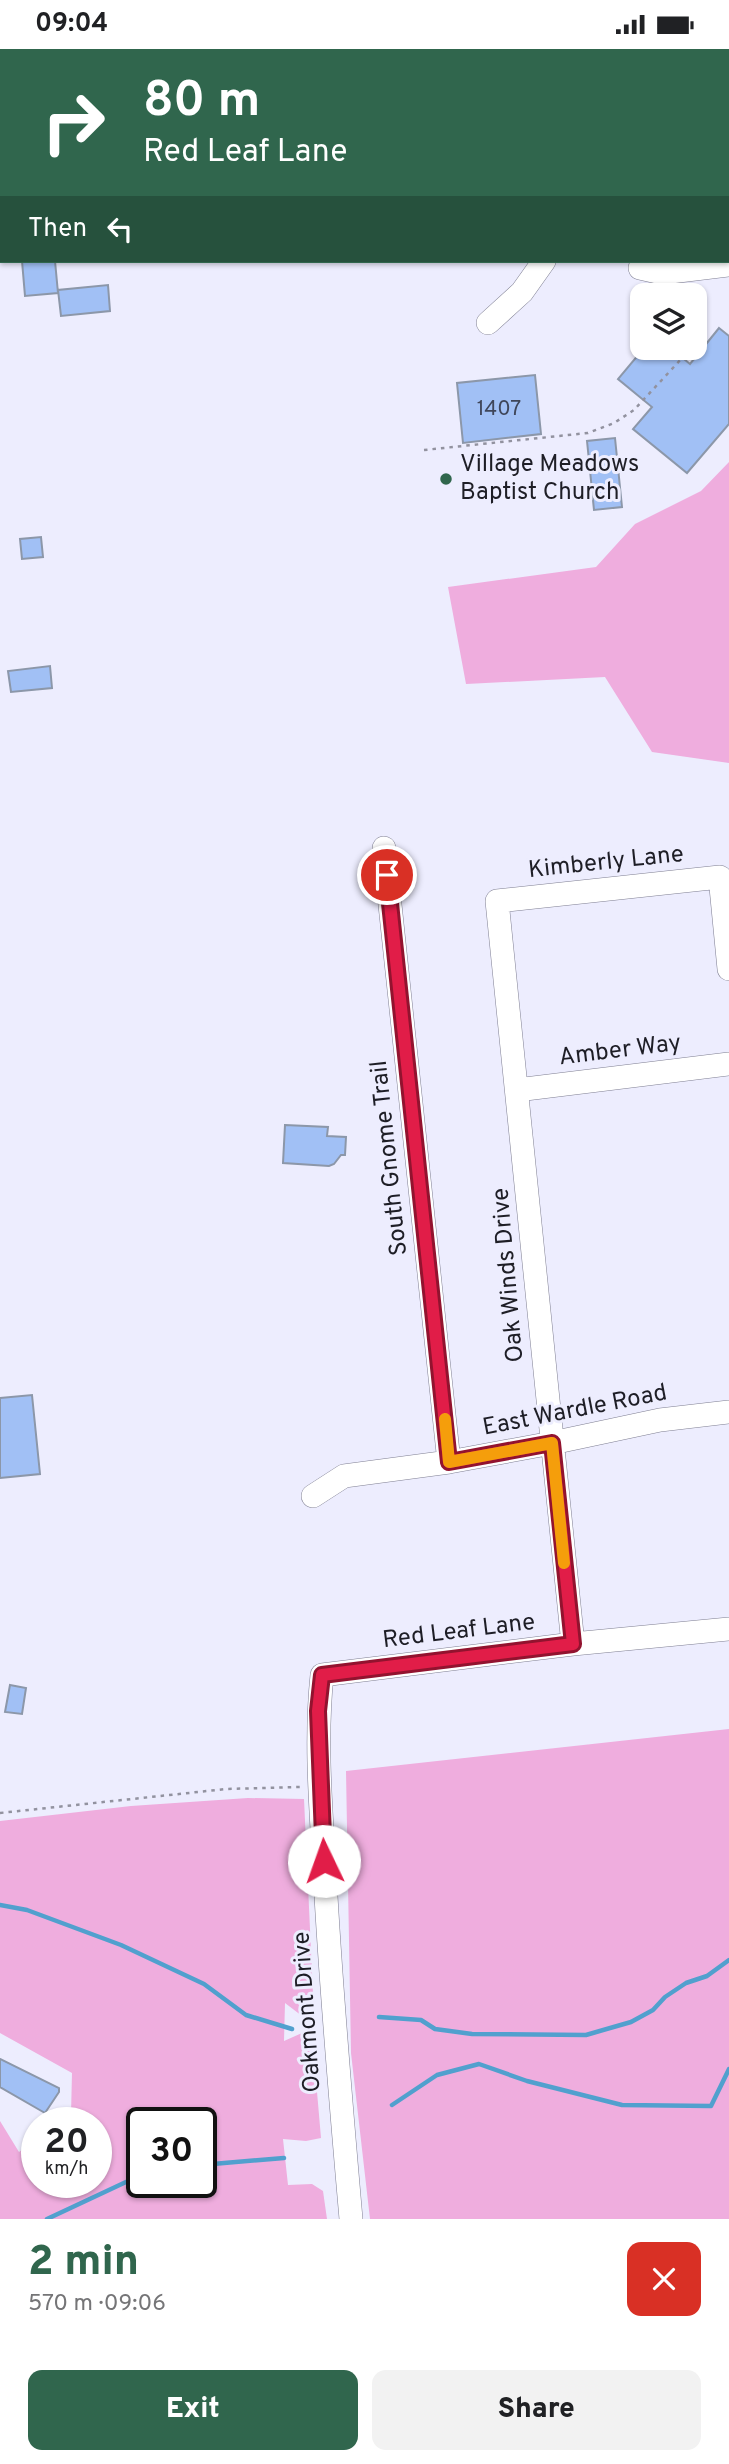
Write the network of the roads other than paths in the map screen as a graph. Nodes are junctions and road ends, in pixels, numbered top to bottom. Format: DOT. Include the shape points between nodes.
graph roads {
  1 [pos="543,263"];
  2 [pos="729,265"];
  3 [pos="640,268"];
  4 [pos="488,323"];
  5 [pos="384,848"];
  6 [pos="497,901"];
  7 [pos="729,969"];
  8 [pos="729,1064"];
  9 [pos="517,1090"];
  10 [pos="729,1412"];
  11 [pos="552,1443"];
  12 [pos="449,1462"];
  13 [pos="313,1496"];
  14 [pos="729,1629"];
  15 [pos="573,1644"];
  16 [pos="322,1675"];
  17 [pos="351,2219"];
  1 -- 4 [label="street" via="522,292"];
  2 -- 3 [label="street" via="662,273"];
  5 -- 12 [label="street, South Gnome Trail"];
  6 -- 7 [label="street, Kimberly Lane" via="720,877"];
  6 -- 9 [label="street, Oak Winds Drive"];
  8 -- 9 [label="street, Amber Way"];
  9 -- 11 [label="street, Oak Winds Drive"];
  10 -- 11 [label="street, East Wardle Road" via="660,1420"];
  11 -- 12 [label="street, East Wardle Road"];
  11 -- 15 [label="street, Oak Winds Drive"];
  12 -- 13 [label="street, East Wardle Road" via="344,1476"];
  14 -- 15 [label="street, Red Leaf Lane"];
  15 -- 16 [label="street, Red Leaf Lane"];
  16 -- 17 [label="street, Oakmont Drive" via="320,1786 332,2011"];
}
